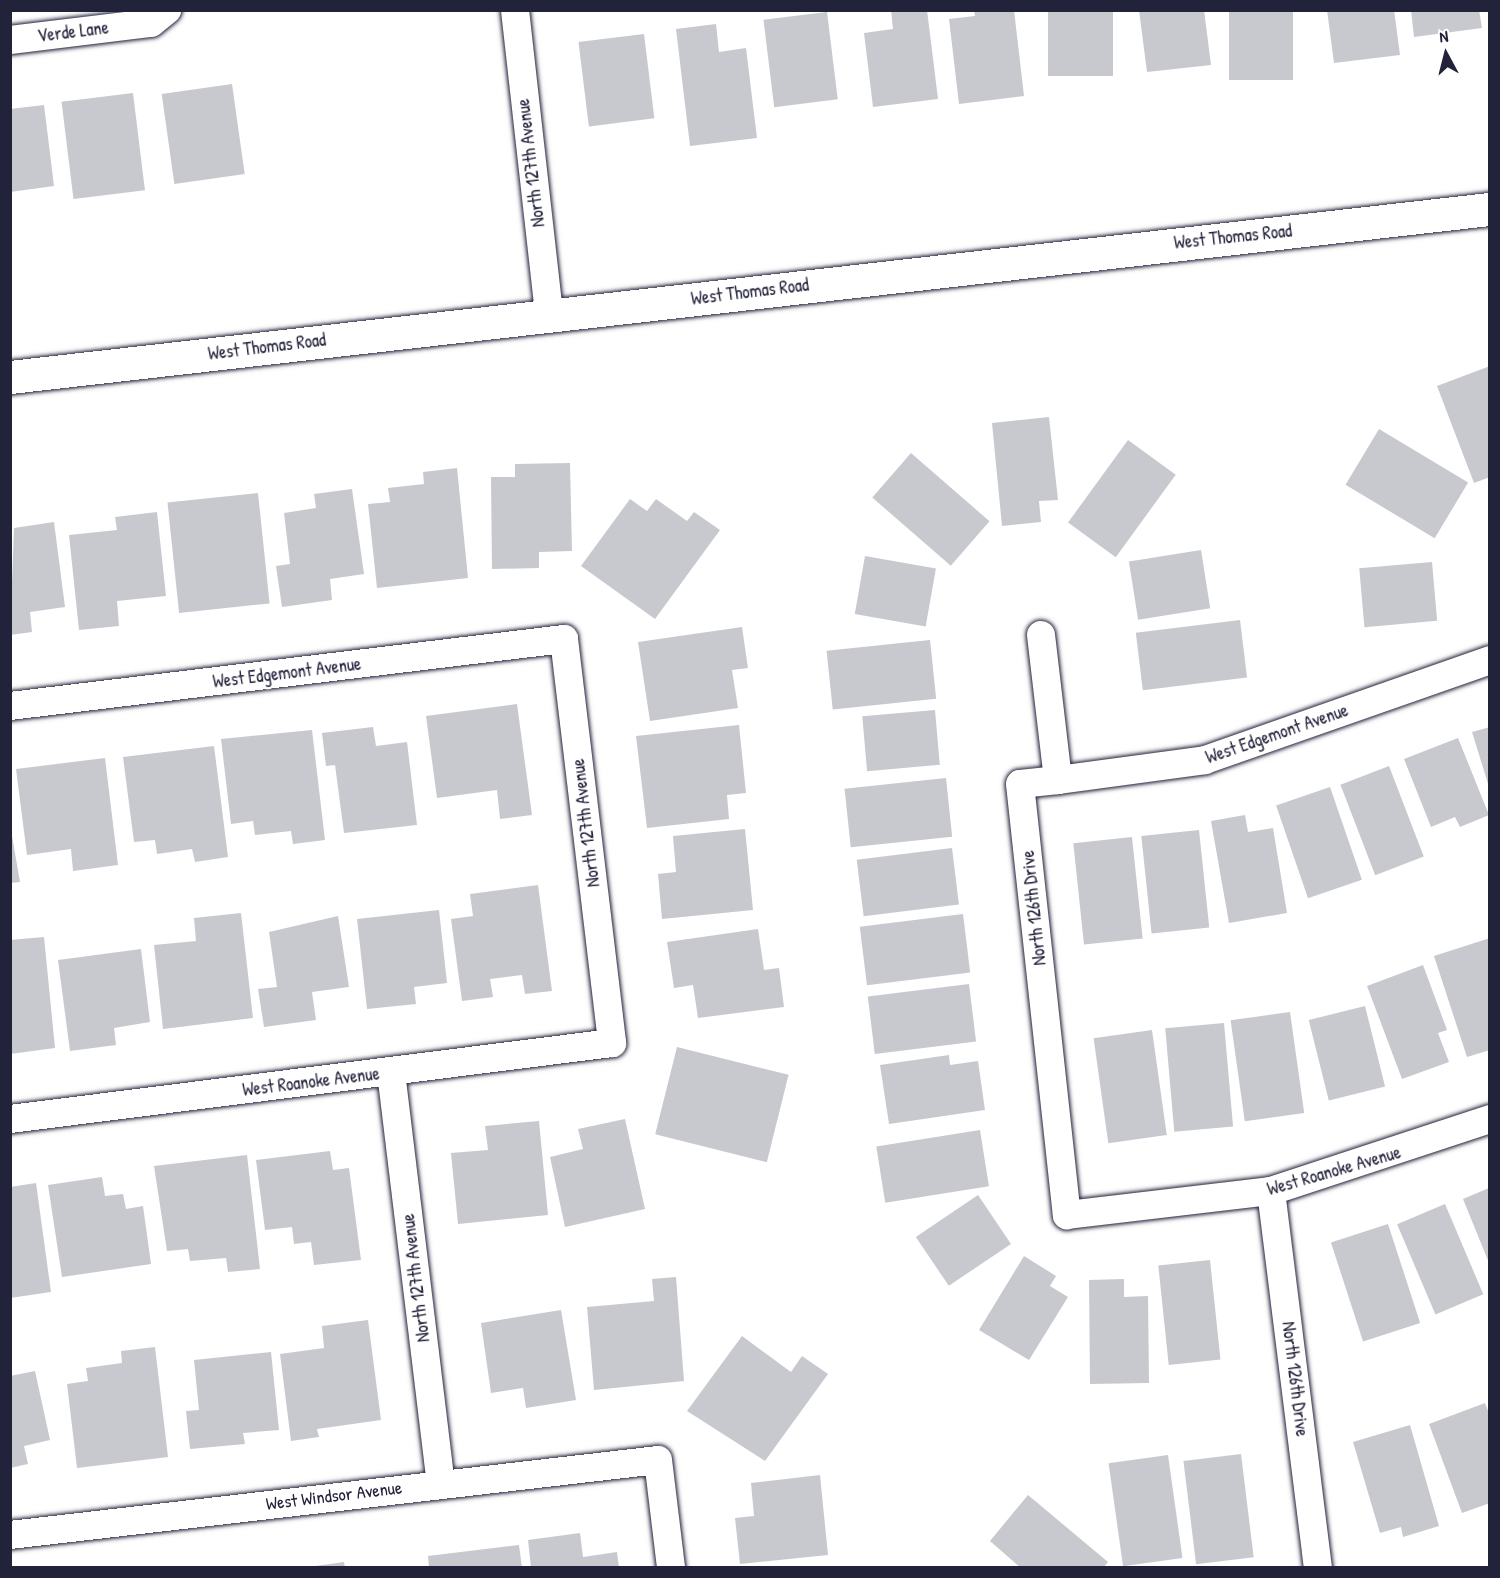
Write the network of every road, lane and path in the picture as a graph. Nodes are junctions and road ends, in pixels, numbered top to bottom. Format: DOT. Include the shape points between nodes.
graph roads {
  1 [pos="167,10"];
  2 [pos="515,10"];
  3 [pos="10,40"];
  4 [pos="1490,209"];
  5 [pos="549,315"];
  6 [pos="10,377"];
  7 [pos="1041,635"];
  8 [pos="564,639"];
  9 [pos="1490,660"];
  10 [pos="10,706"];
  11 [pos="1058,780"];
  12 [pos="612,1043"];
  13 [pos="391,1072"];
  14 [pos="10,1119"];
  15 [pos="1490,1119"];
  16 [pos="1270,1191"];
  17 [pos="1067,1215"];
  18 [pos="441,1483"];
  19 [pos="10,1535"];
  20 [pos="671,1568"];
  21 [pos="1318,1568"];
  1 -- 3 [label="street, Verde Lane" via="151,23"];
  2 -- 5 [label="street, North 127th Avenue"];
  4 -- 5 [label="street, West Thomas Road"];
  5 -- 6 [label="street, West Thomas Road"];
  7 -- 11 [label="street"];
  8 -- 10 [label="street, West Edgemont Avenue"];
  8 -- 12 [label="street, North 127th Avenue"];
  9 -- 11 [label="street, West Edgemont Avenue" via="1205,760"];
  11 -- 17 [label="street, North 126th Drive" via="1020,784"];
  12 -- 13 [label="street, West Roanoke Avenue"];
  13 -- 14 [label="street, West Roanoke Avenue"];
  13 -- 18 [label="street, North 127th Avenue"];
  15 -- 16 [label="street, West Roanoke Avenue"];
  16 -- 17 [label="street, West Roanoke Avenue"];
  16 -- 21 [label="street, North 126th Drive"];
  18 -- 19 [label="street, West Windsor Avenue"];
  18 -- 20 [label="street, West Windsor Avenue" via="658,1460"];
}
